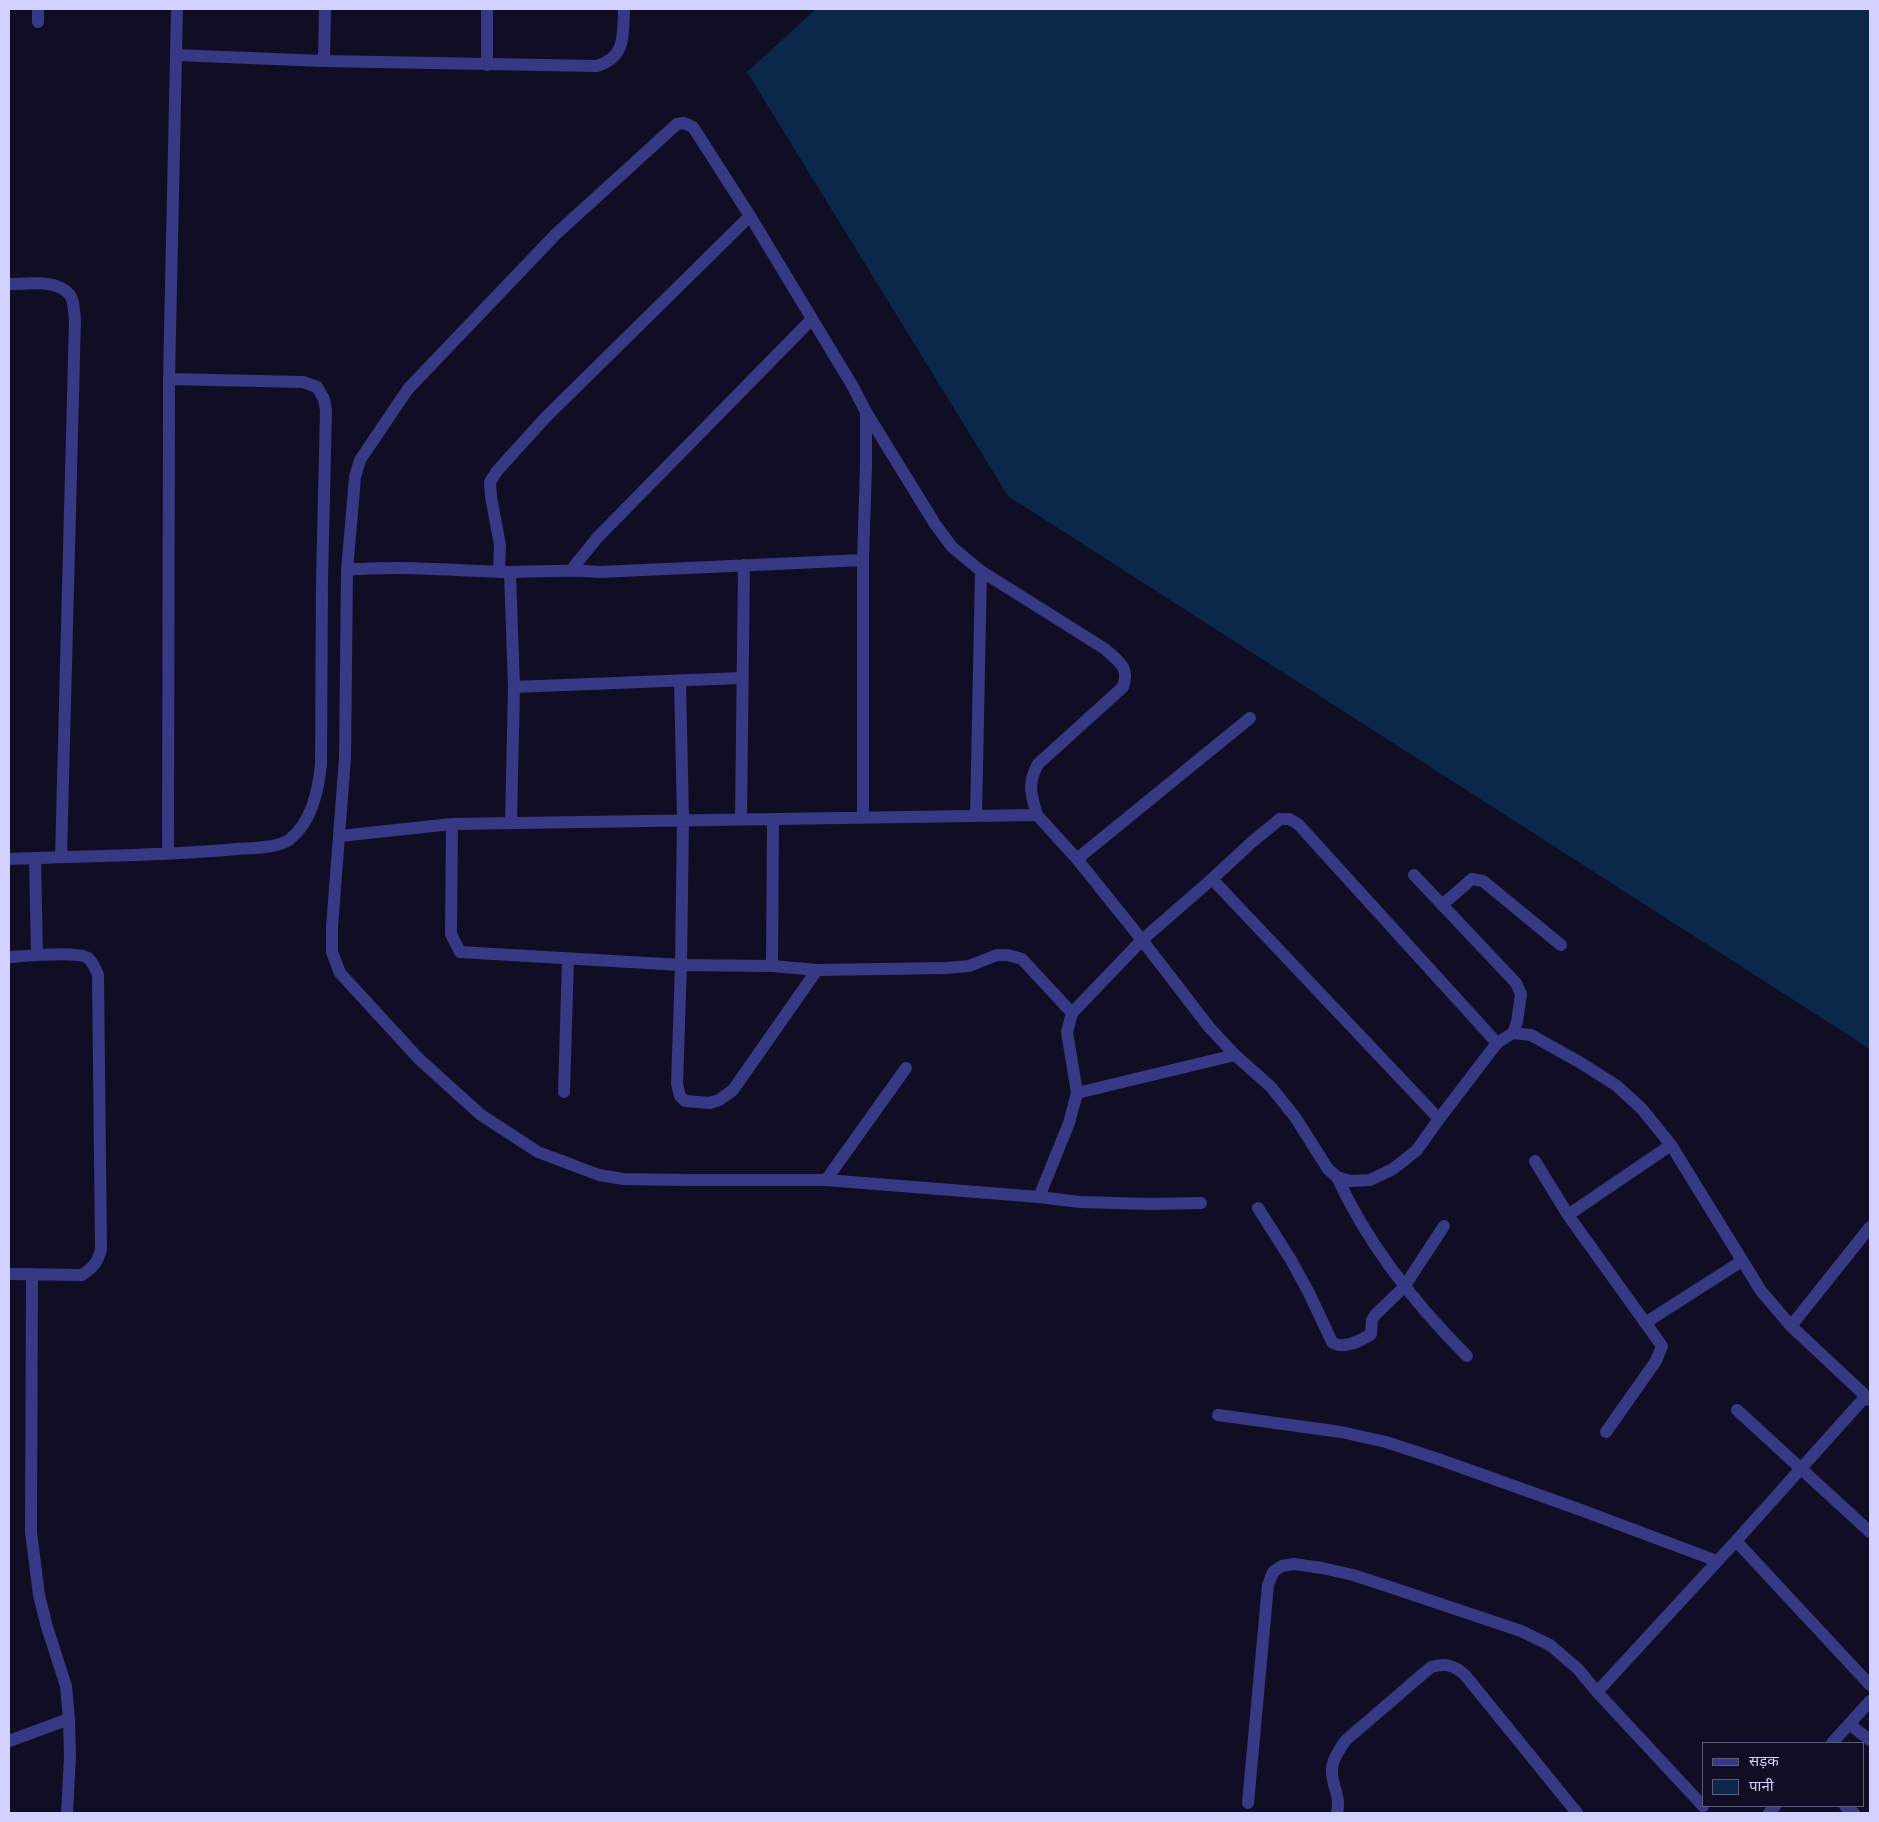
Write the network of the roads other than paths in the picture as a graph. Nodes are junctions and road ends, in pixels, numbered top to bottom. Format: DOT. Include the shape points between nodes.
graph roads {
  1 [pos="177,9"];
  2 [pos="325,9"];
  3 [pos="487,9"];
  4 [pos="624,9"];
  5 [pos="176,55"];
  6 [pos="324,61"];
  7 [pos="487,65"];
  8 [pos="750,216"];
  9 [pos="9,284"];
  10 [pos="812,319"];
  11 [pos="169,379"];
  12 [pos="866,412"];
  13 [pos="863,560"];
  14 [pos="744,565"];
  15 [pos="572,569"];
  16 [pos="347,570"];
  17 [pos="980,571"];
  18 [pos="505,572"];
  19 [pos="741,678"];
  20 [pos="680,681"];
  21 [pos="514,687"];
  22 [pos="1250,718"];
  23 [pos="1037,815"];
  24 [pos="976,816"];
  25 [pos="863,818"];
  26 [pos="741,819"];
  27 [pos="773,819"];
  28 [pos="683,820"];
  29 [pos="511,823"];
  30 [pos="452,824"];
  31 [pos="340,836"];
  32 [pos="168,854"];
  33 [pos="61,857"];
  34 [pos="35,858"];
  35 [pos="9,859"];
  36 [pos="1077,860"];
  37 [pos="1414,875"];
  38 [pos="1212,879"];
  39 [pos="1442,905"];
  40 [pos="1142,940"];
  41 [pos="1561,945"];
  42 [pos="37,955"];
  43 [pos="9,957"];
  44 [pos="568,959"];
  45 [pos="681,965"];
  46 [pos="772,966"];
  47 [pos="817,970"];
  48 [pos="1072,1013"];
  49 [pos="1513,1033"];
  50 [pos="1497,1043"];
  51 [pos="1235,1055"];
  52 [pos="906,1068"];
  53 [pos="564,1092"];
  54 [pos="1077,1093"];
  55 [pos="1440,1119"];
  56 [pos="1671,1145"];
  57 [pos="1535,1161"];
  58 [pos="1337,1177"];
  59 [pos="826,1180"];
  60 [pos="1039,1197"];
  61 [pos="1201,1203"];
  62 [pos="1258,1208"];
  63 [pos="1568,1214"];
  64 [pos="1444,1226"];
  65 [pos="1870,1227"];
  66 [pos="1742,1261"];
  67 [pos="9,1274"];
  68 [pos="32,1274"];
  69 [pos="1404,1287"];
  70 [pos="1645,1323"];
  71 [pos="1791,1326"];
  72 [pos="1466,1356"];
  73 [pos="1868,1398"];
  74 [pos="1737,1410"];
  75 [pos="1218,1415"];
  76 [pos="1606,1432"];
  77 [pos="1801,1467"];
  78 [pos="1870,1532"];
  79 [pos="1736,1541"];
  80 [pos="1717,1561"];
  81 [pos="1870,1685"];
  82 [pos="1597,1692"];
  83 [pos="1870,1701"];
  84 [pos="69,1719"];
  85 [pos="1849,1724"];
  86 [pos="1870,1740"];
  87 [pos="9,1741"];
  88 [pos="1833,1742"];
  89 [pos="1248,1802"];
  90 [pos="1702,1805"];
  91 [pos="68,1813"];
  92 [pos="1337,1813"];
  93 [pos="1577,1813"];
  1 -- 5 [label="street"];
  2 -- 6 [label="street"];
  3 -- 7 [label="street"];
  4 -- 7 [label="street" via="618,53 609,63 597,66"];
  5 -- 6 [label="street"];
  5 -- 11 [label="street"];
  6 -- 7 [label="street"];
  8 -- 10 [label="street"];
  8 -- 16 [label="street" via="693,127 678,124 556,234 408,389 360,460"];
  8 -- 18 [label="street" via="545,418 497,470 490,482 491,497"];
  9 -- 33 [label="street" via="46,284 62,288 72,300 75,320"];
  10 -- 12 [label="street"];
  10 -- 15 [label="street" via="597,538"];
  11 -- 32 [label="street"];
  11 -- 32 [label="street" via="303,382 317,387 326,410 321,765 310,812 302,829 287,841 270,846"];
  12 -- 13 [label="street"];
  12 -- 17 [label="street" via="935,524 952,547"];
  13 -- 14 [label="street"];
  13 -- 25 [label="street"];
  14 -- 15 [label="street" via="599,572"];
  14 -- 19 [label="street"];
  15 -- 18 [label="street"];
  16 -- 18 [label="street" via="380,567"];
  16 -- 31 [label="street" via="346,758"];
  17 -- 23 [label="street" via="1105,649 1126,672 1123,687 1038,764 1031,776 1030,792"];
  17 -- 24 [label="street"];
  18 -- 21 [label="street"];
  19 -- 20 [label="street"];
  19 -- 26 [label="street"];
  20 -- 21 [label="street"];
  20 -- 28 [label="street"];
  21 -- 29 [label="street"];
  22 -- 36 [label="street"];
  23 -- 24 [label="street"];
  23 -- 36 [label="street"];
  24 -- 25 [label="street"];
  25 -- 27 [label="street"];
  26 -- 27 [label="street"];
  26 -- 28 [label="street"];
  27 -- 46 [label="street"];
  28 -- 29 [label="street"];
  28 -- 45 [label="street"];
  29 -- 30 [label="street"];
  30 -- 31 [label="street"];
  30 -- 44 [label="street" via="451,934 460,952"];
  31 -- 59 [label="street" via="332,952 340,972 419,1059 481,1115 538,1152 599,1175 623,1179"];
  32 -- 33 [label="street"];
  33 -- 34 [label="street"];
  34 -- 35 [label="street"];
  34 -- 42 [label="street"];
  36 -- 40 [label="street"];
  37 -- 39 [label="street"];
  38 -- 40 [label="street"];
  38 -- 50 [label="street" via="1280,819 1298,824"];
  38 -- 55 [label="street"];
  39 -- 41 [label="street" via="1472,879 1478,879"];
  39 -- 49 [label="street" via="1516,983 1521,994 1518,1022"];
  40 -- 48 [label="street"];
  40 -- 51 [label="street"];
  42 -- 43 [label="street"];
  42 -- 68 [label="street" via="88,958 98,975 101,1249 98,1261 82,1275"];
  44 -- 45 [label="street"];
  44 -- 53 [label="street"];
  45 -- 46 [label="street"];
  45 -- 47 [label="street" via="678,1090 685,1101 710,1103 733,1090"];
  46 -- 47 [label="street"];
  47 -- 48 [label="street" via="946,968 969,966 1008,955 1022,959"];
  48 -- 54 [label="street" via="1066,1032"];
  49 -- 50 [label="street"];
  49 -- 56 [label="street" via="1531,1035 1617,1086 1642,1109"];
  50 -- 55 [label="street"];
  51 -- 54 [label="street"];
  51 -- 58 [label="street" via="1271,1088"];
  52 -- 59 [label="street"];
  54 -- 60 [label="street" via="1069,1124"];
  55 -- 58 [label="street" via="1417,1150 1393,1170 1370,1180 1350,1181"];
  56 -- 63 [label="street"];
  56 -- 66 [label="street"];
  57 -- 63 [label="street"];
  58 -- 69 [label="street" via="1366,1232"];
  59 -- 60 [label="street"];
  60 -- 61 [label="street" via="1133,1204"];
  62 -- 69 [label="street" via="1291,1260 1336,1345 1343,1346 1369,1336 1375,1315"];
  63 -- 70 [label="street"];
  64 -- 69 [label="street"];
  65 -- 71 [label="street"];
  66 -- 70 [label="street"];
  66 -- 71 [label="street" via="1761,1291"];
  67 -- 68 [label="street"];
  68 -- 84 [label="street" via="31,1532 39,1595 66,1686"];
  69 -- 72 [label="street"];
  70 -- 76 [label="street" via="1662,1346 1660,1354"];
  71 -- 73 [label="street"];
  73 -- 77 [label="street"];
  74 -- 77 [label="street"];
  75 -- 80 [label="street" via="1341,1432 1386,1442"];
  77 -- 78 [label="street"];
  77 -- 79 [label="street"];
  79 -- 80 [label="street"];
  79 -- 81 [label="street"];
  80 -- 82 [label="street"];
  82 -- 89 [label="street" via="1578,1668 1550,1645 1521,1631 1353,1575 1294,1564 1282,1566 1273,1572 1268,1585"];
  82 -- 90 [label="street"];
  83 -- 85 [label="street"];
  84 -- 87 [label="street"];
  84 -- 91 [label="street"];
  85 -- 86 [label="street"];
  85 -- 88 [label="street"];
  92 -- 93 [label="street" via="1339,1803 1332,1773 1338,1750 1431,1667 1444,1664 1456,1667 1465,1675"];
}
